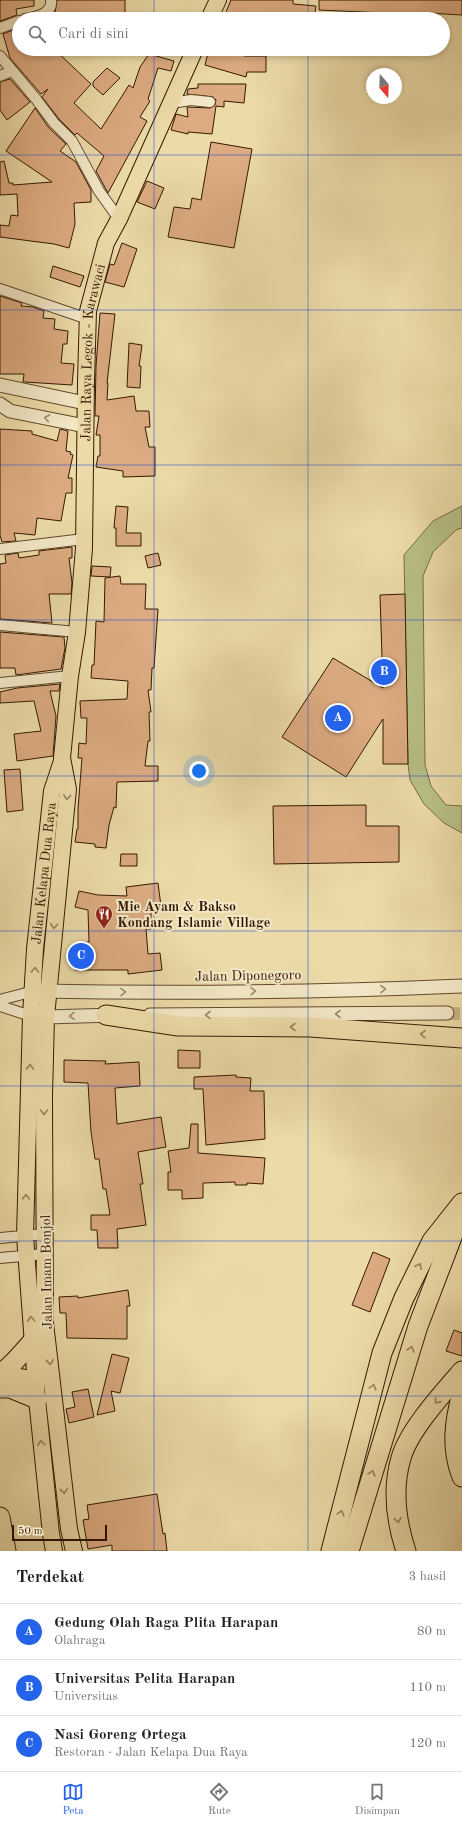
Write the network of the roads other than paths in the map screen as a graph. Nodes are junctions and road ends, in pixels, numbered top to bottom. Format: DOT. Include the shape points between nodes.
graph roads {
  1 [pos="51,0"];
  2 [pos="218,0"];
  3 [pos="45,12"];
  4 [pos="212,12"];
  5 [pos="12,24"];
  6 [pos="0,28"];
  7 [pos="0,56"];
  8 [pos="192,56"];
  9 [pos="12,71"];
  10 [pos="0,76"];
  11 [pos="210,102"];
  12 [pos="171,103"];
  13 [pos="119,219"];
  14 [pos="0,289"];
  15 [pos="88,319"];
  16 [pos="0,385"];
  17 [pos="86,403"];
  18 [pos="0,404"];
  19 [pos="85,426"];
  20 [pos="84,538"];
  21 [pos="0,549"];
  22 [pos="0,625"];
  23 [pos="77,632"];
  24 [pos="70,676"];
  25 [pos="0,682"];
  26 [pos="462,986"];
  27 [pos="41,991"];
  28 [pos="0,1000"];
  29 [pos="0,1006"];
  30 [pos="447,1013"];
  31 [pos="106,1015"];
  32 [pos="39,1016"];
  33 [pos="462,1038"];
  34 [pos="462,1203"];
  35 [pos="462,1211"];
  36 [pos="45,1234"];
  37 [pos="25,1236"];
  38 [pos="0,1238"];
  39 [pos="45,1254"];
  40 [pos="26,1255"];
  41 [pos="0,1258"];
  42 [pos="32,1342"];
  43 [pos="462,1371"];
  44 [pos="0,1374"];
  45 [pos="0,1378"];
  46 [pos="0,1388"];
  47 [pos="36,1390"];
  48 [pos="462,1394"];
  49 [pos="462,1477"];
  50 [pos="0,1517"];
  51 [pos="6,1551"];
  52 [pos="54,1551"];
  53 [pos="74,1551"];
  54 [pos="331,1551"];
  55 [pos="349,1551"];
  56 [pos="406,1551"];
  1 -- 3 [label="street" via="50,8"];
  2 -- 4 [label="main road"];
  5 -- 6 [label="street"];
  7 -- 9 [label="street"];
  8 -- 12 [label="main road, Jalan Raya Legok - Karawaci"];
  9 -- 10 [label="street"];
  9 -- 13 [label="street" via="72,141 99,192"];
  11 -- 12 [label="street" via="191,100"];
  12 -- 13 [label="main road, Jalan Raya Legok - Karawaci"];
  13 -- 15 [label="main road, Jalan Raya Legok - Karawaci" via="106,243"];
  14 -- 15 [label="street"];
  15 -- 17 [label="main road, Jalan Raya Legok - Karawaci"];
  16 -- 17 [label="street"];
  17 -- 19 [label="main road, Jalan Raya Legok - Karawaci"];
  19 -- 18 [label="street, one-way" via="10,411"];
  19 -- 20 [label="main road, Jalan Raya Legok - Karawaci"];
  20 -- 21 [label="street"];
  20 -- 23 [label="main road, Jalan Raya Legok - Karawaci"];
  22 -- 23 [label="street"];
  23 -- 24 [label="main road, Jalan Raya Legok - Karawaci"];
  24 -- 25 [label="street"];
  24 -- 27 [label="main road, Jalan Kelapa Dua Raya" via="62,758 52,791 51,871 35,949"];
  27 -- 26 [label="street, Jalan Diponegoro, one-way" via="84,993"];
  27 -- 28 [label="street"];
  27 -- 32 [label="main road, Jalan Imam Bonjol"];
  29 -- 32 [label="street"];
  30 -- 31 [label="street, one-way"];
  31 -- 32 [label="street, one-way"];
  33 -- 31 [label="highway, one-way" via="310,1027 178,1026"];
  32 -- 36 [label="main road, Jalan Imam Bonjol, one-way" via="44,1095"];
  37 -- 32 [label="main road, Jalan Imam Bonjol, one-way"];
  54 -- 34 [label="highway, one-way" via="382,1353 404,1298 432,1241"];
  55 -- 35 [label="highway, one-way" via="418,1326"];
  36 -- 37 [label="street"];
  36 -- 39 [label="main road, Jalan Imam Bonjol"];
  37 -- 38 [label="street"];
  37 -- 40 [label="main road, Jalan Imam Bonjol"];
  39 -- 40 [label="street"];
  39 -- 53 [label="main road, Jalan Imam Bonjol, one-way" via="45,1323 69,1529"];
  40 -- 41 [label="street"];
  42 -- 40 [label="main road, Jalan Imam Bonjol, one-way"];
  42 -- 44 [label="highway"];
  42 -- 47 [label="main road, Jalan Imam Bonjol"];
  43 -- 56 [label="highway, one-way" via="430,1409 409,1440 401,1458 395,1503 400,1535"];
  45 -- 47 [label="highway" via="17,1378"];
  46 -- 47 [label="highway"];
  52 -- 47 [label="main road, Jalan Imam Bonjol, one-way"];
  48 -- 49 [label="highway" via="456,1414 454,1445"];
  50 -- 51 [label="highway"];
}
